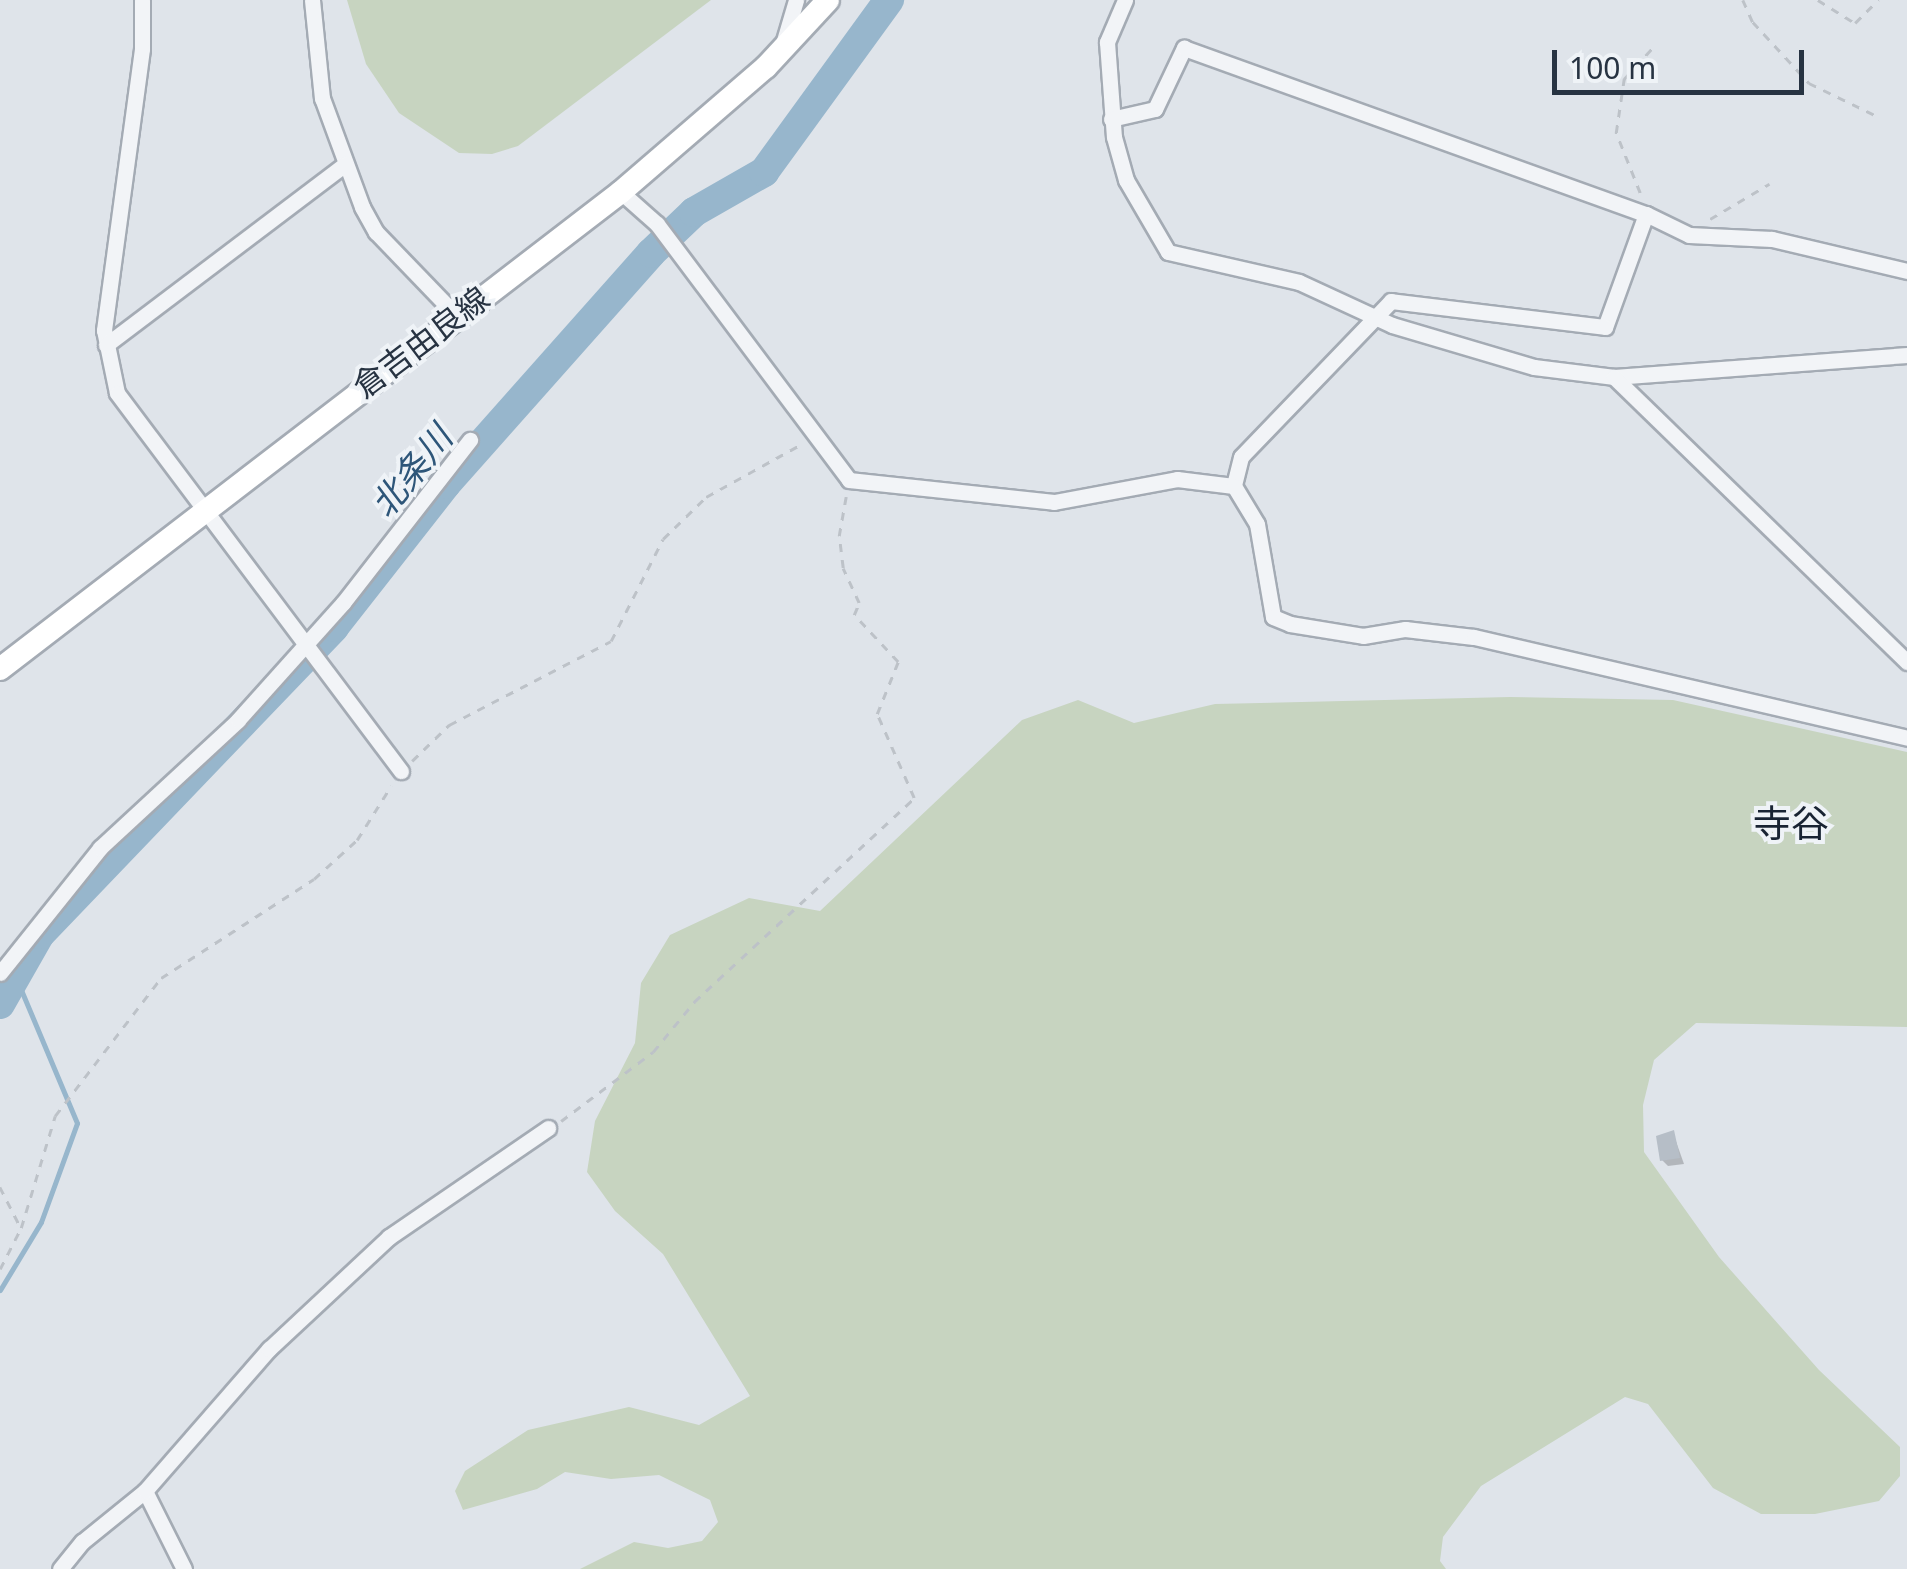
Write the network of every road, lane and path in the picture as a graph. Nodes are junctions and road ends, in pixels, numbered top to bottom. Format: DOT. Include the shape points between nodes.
graph roads {
  1 [pos="142,0"];
  2 [pos="312,0"];
  3 [pos="796,0"];
  4 [pos="828,0"];
  5 [pos="1125,0"];
  6 [pos="1743,0"];
  7 [pos="1818,0"];
  8 [pos="1878,0"];
  9 [pos="1655,45"];
  10 [pos="781,51"];
  11 [pos="1879,118"];
  12 [pos="1111,119"];
  13 [pos="345,164"];
  14 [pos="1769,184"];
  15 [pos="622,192"];
  16 [pos="1646,214"];
  17 [pos="1689,235"];
  18 [pos="1907,271"];
  19 [pos="455,314"];
  20 [pos="1372,317"];
  21 [pos="106,345"];
  22 [pos="1907,356"];
  23 [pos="1614,378"];
  24 [pos="819,434"];
  25 [pos="470,440"];
  26 [pos="848,480"];
  27 [pos="1234,486"];
  28 [pos="203,510"];
  29 [pos="304,642"];
  30 [pos="1907,662"];
  31 [pos="0,669"];
  32 [pos="1907,738"];
  33 [pos="401,772"];
  34 [pos="0,973"];
  35 [pos="548,1128"];
  36 [pos="0,1188"];
  37 [pos="21,1228"];
  38 [pos="0,1270"];
  39 [pos="145,1490"];
  40 [pos="60,1569"];
  41 [pos="184,1569"];
  1 -- 21 [label="street"];
  2 -- 13 [label="street" via="322,98"];
  3 -- 10 [label="street"];
  4 -- 10 [label="main road, 倉吉由良線"];
  5 -- 12 [label="street" via="1107,42"];
  6 -- 11 [label="path" via="1754,22 1809,83"];
  7 -- 8 [label="path" via="1855,23"];
  9 -- 16 [label="path" via="1624,79 1616,133"];
  10 -- 15 [label="main road, 倉吉由良線"];
  12 -- 16 [label="street" via="1155,109 1184,48"];
  12 -- 20 [label="street" via="1126,180 1168,252 1299,282"];
  13 -- 19 [label="street" via="376,232"];
  13 -- 21 [label="street"];
  14 -- 17 [label="path"];
  15 -- 19 [label="main road, 倉吉由良線"];
  15 -- 24 [label="street" via="657,224"];
  16 -- 17 [label="street"];
  16 -- 20 [label="street" via="1604,327 1390,300"];
  17 -- 18 [label="street" via="1772,239"];
  19 -- 28 [label="main road, 倉吉由良線"];
  20 -- 23 [label="street" via="1534,367"];
  20 -- 27 [label="street" via="1242,457"];
  21 -- 28 [label="street" via="117,393"];
  22 -- 23 [label="street"];
  23 -- 30 [label="street"];
  24 -- 26 [label="street"];
  24 -- 33 [label="path" via="706,497 663,539 611,641 449,725"];
  25 -- 29 [label="street"];
  26 -- 27 [label="street" via="1054,502 1177,479"];
  26 -- 35 [label="path" via="839,536 843,568 859,604 854,615 898,662 877,714 914,798 694,1002 653,1052 593,1103"];
  27 -- 32 [label="street" via="1257,524 1273,617 1290,624 1363,636 1405,629 1474,637"];
  28 -- 29 [label="street"];
  28 -- 31 [label="main road, 倉吉由良線"];
  29 -- 33 [label="street"];
  29 -- 34 [label="street" via="238,720 100,848"];
  33 -- 37 [label="path" via="357,840 314,879 161,978 55,1116"];
  35 -- 39 [label="street" via="389,1237 269,1349"];
  36 -- 37 [label="path"];
  37 -- 38 [label="path"];
  39 -- 40 [label="street"];
  39 -- 41 [label="street"];
}
